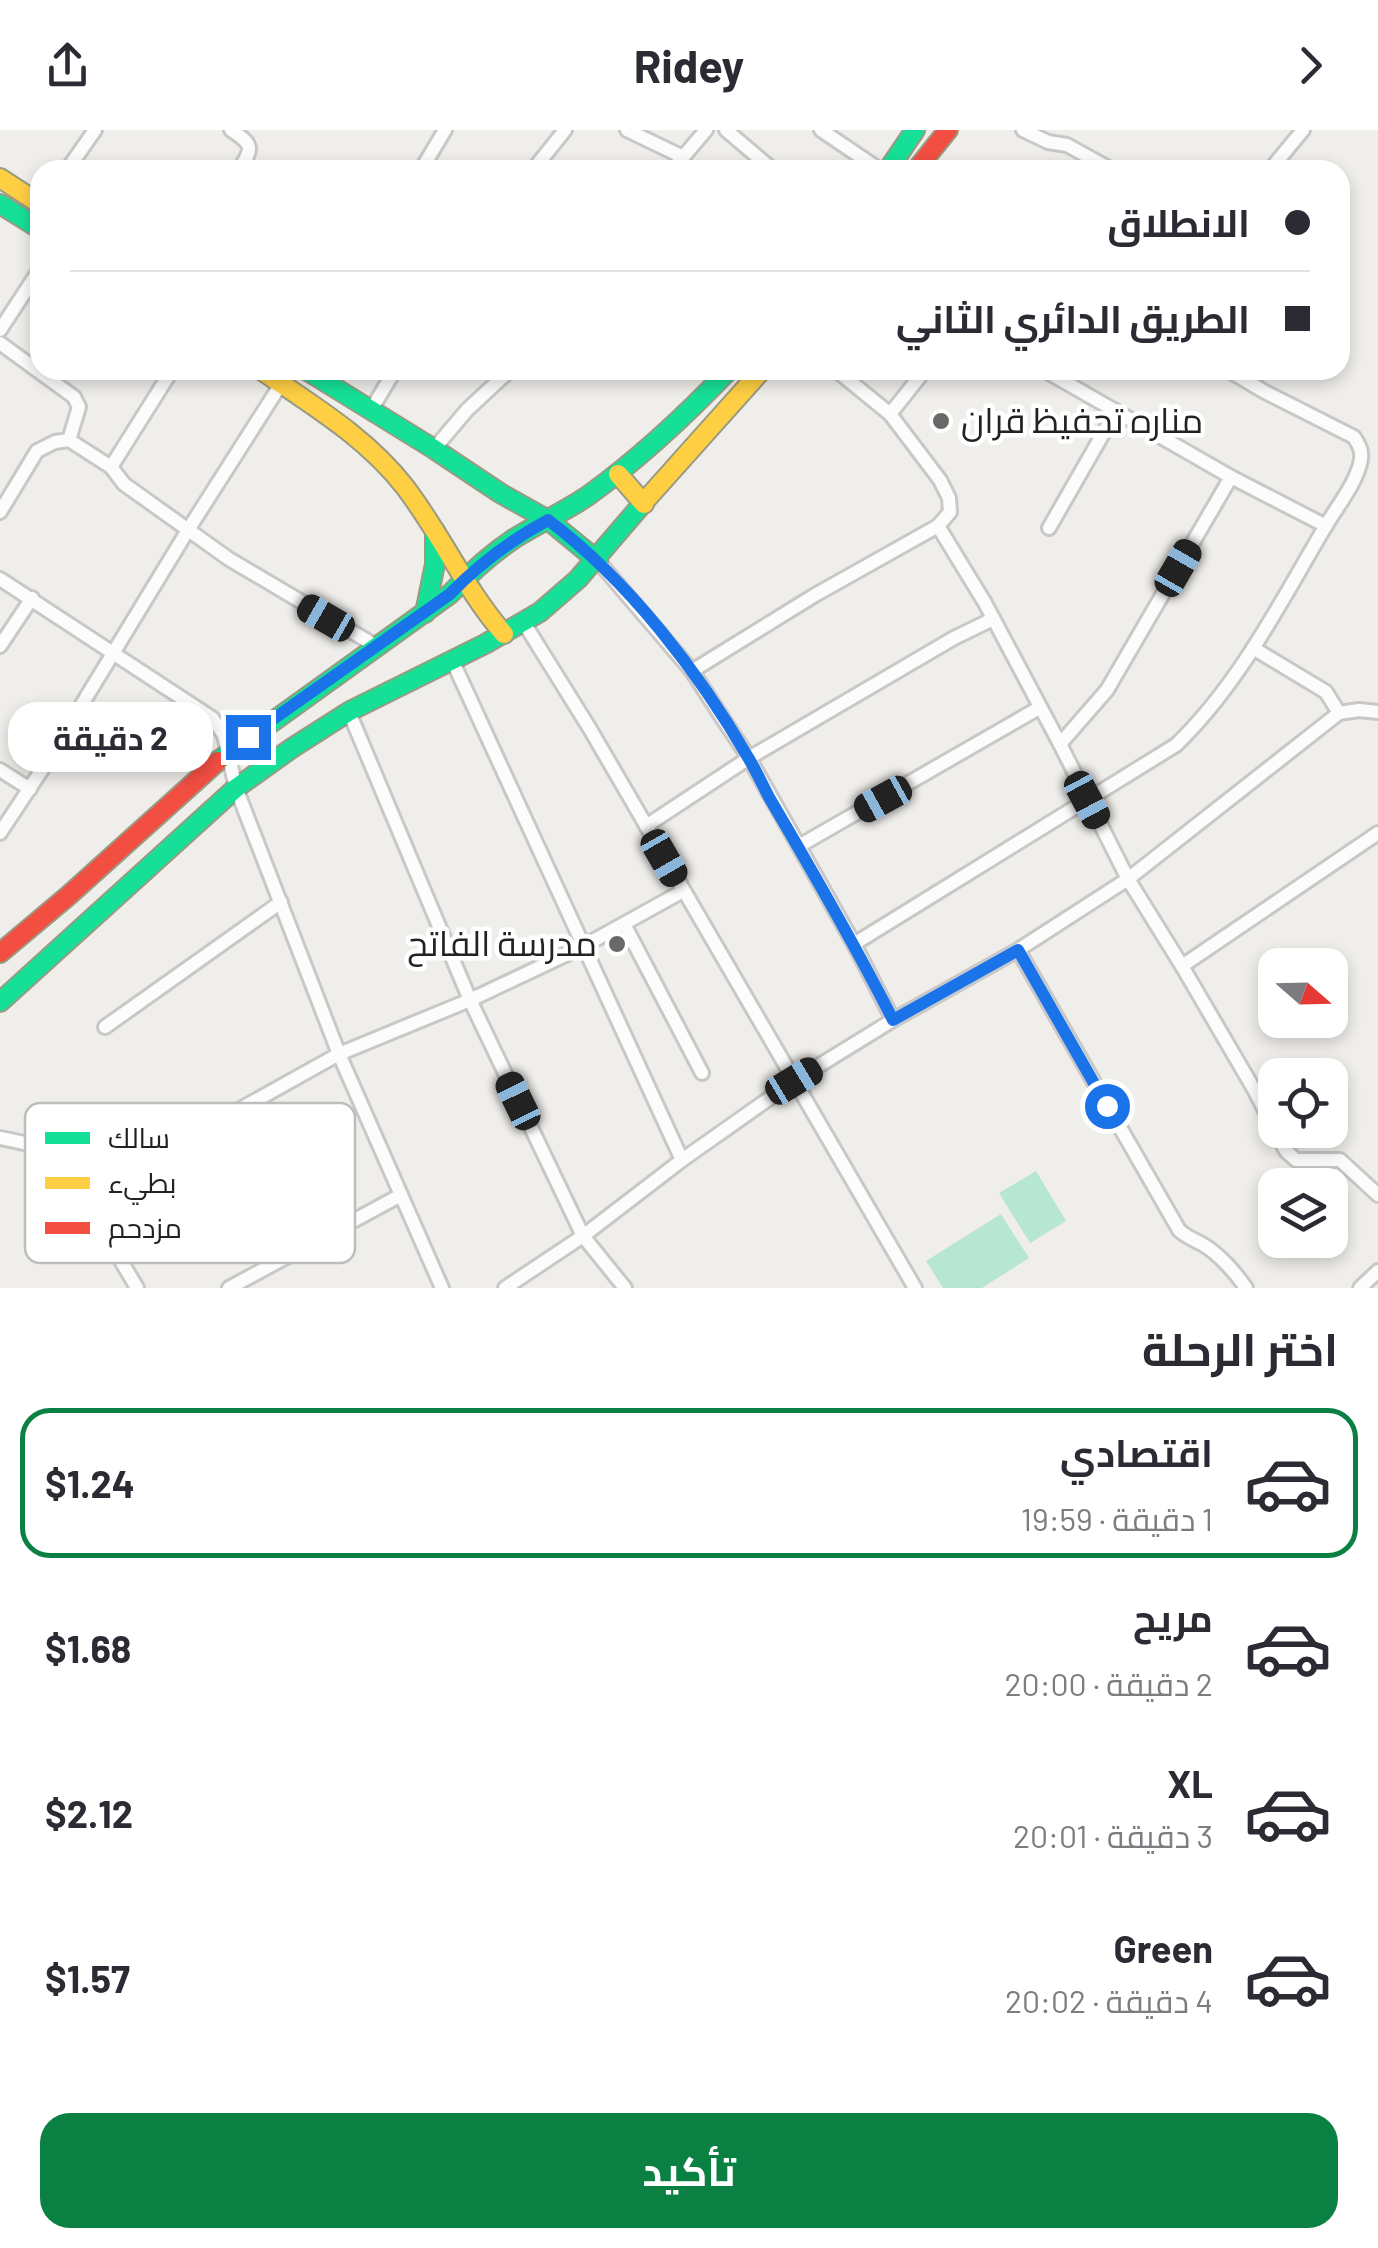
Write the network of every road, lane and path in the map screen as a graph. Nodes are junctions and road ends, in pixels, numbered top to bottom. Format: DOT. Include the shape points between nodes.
graph roads {
  1 [pos="95,130"];
  2 [pos="232,130"];
  3 [pos="444,130"];
  4 [pos="565,130"];
  5 [pos="627,130"];
  6 [pos="706,130"];
  7 [pos="726,130"];
  8 [pos="821,130"];
  9 [pos="948,130"];
  10 [pos="1023,130"];
  11 [pos="1056,130"];
  12 [pos="1303,130"];
  13 [pos="914,131"];
  14 [pos="1068,144"];
  15 [pos="683,157"];
  16 [pos="74,160"];
  17 [pos="245,160"];
  18 [pos="427,160"];
  19 [pos="541,160"];
  20 [pos="680,160"];
  21 [pos="761,160"];
  22 [pos="865,160"];
  23 [pos="895,160"];
  24 [pos="926,160"];
  25 [pos="1095,160"];
  26 [pos="1278,160"];
  27 [pos="0,178"];
  28 [pos="30,198"];
  29 [pos="0,204"];
  30 [pos="30,223"];
  31 [pos="30,284"];
  32 [pos="0,330"];
  33 [pos="0,342"];
  34 [pos="30,364"];
  35 [pos="51,380"];
  36 [pos="166,380"];
  37 [pos="276,380"];
  38 [pos="322,380"];
  39 [pos="389,380"];
  40 [pos="500,380"];
  41 [pos="720,380"];
  42 [pos="753,380"];
  43 [pos="848,380"];
  44 [pos="918,380"];
  45 [pos="1062,380"];
  46 [pos="1245,380"];
  47 [pos="281,384"];
  48 [pos="371,410"];
  49 [pos="1116,411"];
  50 [pos="890,414"];
  51 [pos="69,440"];
  52 [pos="434,449"];
  53 [pos="111,466"];
  54 [pos="618,474"];
  55 [pos="1232,477"];
  56 [pos="644,504"];
  57 [pos="0,512"];
  58 [pos="548,520"];
  59 [pos="938,526"];
  60 [pos="1326,526"];
  61 [pos="1049,528"];
  62 [pos="188,530"];
  63 [pos="434,532"];
  64 [pos="598,561"];
  65 [pos="0,579"];
  66 [pos="462,581"];
  67 [pos="32,598"];
  68 [pos="424,613"];
  69 [pos="992,618"];
  70 [pos="524,622"];
  71 [pos="504,634"];
  72 [pos="0,646"];
  73 [pos="376,646"];
  74 [pos="1253,648"];
  75 [pos="113,654"];
  76 [pos="453,662"];
  77 [pos="692,671"];
  78 [pos="1039,708"];
  79 [pos="349,712"];
  80 [pos="1378,712"];
  81 [pos="1338,713"];
  82 [pos="1060,744"];
  83 [pos="226,753"];
  84 [pos="749,758"];
  85 [pos="0,770"];
  86 [pos="236,788"];
  87 [pos="30,789"];
  88 [pos="1087,800"];
  89 [pos="646,826"];
  90 [pos="1378,832"];
  91 [pos="0,833"];
  92 [pos="798,846"];
  93 [pos="1128,878"];
  94 [pos="684,891"];
  95 [pos="280,902"];
  96 [pos="624,924"];
  97 [pos="854,944"];
  98 [pos="582,947"];
  99 [pos="1018,950"];
  100 [pos="0,953"];
  101 [pos="1182,966"];
  102 [pos="470,1000"];
  103 [pos="0,1002"];
  104 [pos="893,1020"];
  105 [pos="105,1027"];
  106 [pos="340,1054"];
  107 [pos="702,1073"];
  108 [pos="794,1081"];
  109 [pos="251,1103"];
  110 [pos="0,1138"];
  111 [pos="25,1143"];
  112 [pos="682,1160"];
  113 [pos="401,1195"];
  114 [pos="1378,1196"];
  115 [pos="355,1220"];
  116 [pos="583,1236"];
  117 [pos="123,1263"];
  118 [pos="275,1263"];
  119 [pos="1378,1271"];
  120 [pos="137,1288"];
  121 [pos="229,1288"];
  122 [pos="442,1288"];
  123 [pos="505,1288"];
  124 [pos="625,1288"];
  125 [pos="914,1288"];
  126 [pos="1246,1288"];
  127 [pos="1360,1288"];
  1 -- 16 [label="street"];
  2 -- 17 [label="street" via="248,140"];
  3 -- 18 [label="street"];
  4 -- 19 [label="street"];
  5 -- 15 [label="street"];
  6 -- 15 [label="street"];
  7 -- 21 [label="street"];
  8 -- 22 [label="street"];
  9 -- 24 [label="main road"];
  10 -- 14 [label="street"];
  11 -- 14 [label="street"];
  12 -- 26 [label="street"];
  13 -- 23 [label="main road"];
  14 -- 25 [label="street"];
  15 -- 20 [label="street"];
  27 -- 28 [label="main road"];
  29 -- 30 [label="main road"];
  31 -- 32 [label="street"];
  33 -- 34 [label="street"];
  35 -- 51 [label="street" via="79,408"];
  36 -- 53 [label="street"];
  37 -- 47 [label="main road"];
  38 -- 48 [label="main road"];
  39 -- 48 [label="street"];
  40 -- 52 [label="street"];
  41 -- 54 [label="main road"];
  42 -- 56 [label="main road"];
  43 -- 50 [label="street"];
  44 -- 50 [label="street"];
  45 -- 49 [label="street"];
  46 -- 60 [label="street" via="1361,446 1359,468"];
  47 -- 62 [label="street"];
  47 -- 63 [label="main road" via="362,440"];
  48 -- 52 [label="main road"];
  49 -- 55 [label="street"];
  49 -- 61 [label="street"];
  50 -- 59 [label="street" via="948,498 950,512"];
  51 -- 53 [label="street"];
  51 -- 57 [label="street" via="37,452"];
  52 -- 58 [label="main road"];
  53 -- 62 [label="street" via="124,484"];
  54 -- 56 [label="main road"];
  54 -- 58 [label="main road"];
  55 -- 60 [label="street"];
  55 -- 82 [label="street" via="1108,690"];
  56 -- 64 [label="main road"];
  58 -- 64 [label="main road"];
  58 -- 66 [label="main road"];
  59 -- 69 [label="street"];
  59 -- 77 [label="street"];
  60 -- 74 [label="street"];
  62 -- 73 [label="street"];
  62 -- 75 [label="street"];
  63 -- 66 [label="main road"];
  63 -- 68 [label="main road" via="433,581"];
  64 -- 70 [label="main road"];
  64 -- 77 [label="street"];
  65 -- 67 [label="street"];
  66 -- 68 [label="main road"];
  66 -- 71 [label="main road"];
  67 -- 72 [label="street"];
  67 -- 75 [label="street"];
  68 -- 73 [label="main road"];
  69 -- 78 [label="street"];
  69 -- 84 [label="street"];
  70 -- 71 [label="main road"];
  70 -- 89 [label="street"];
  71 -- 76 [label="main road"];
  73 -- 83 [label="main road"];
  74 -- 81 [label="street" via="1326,692"];
  74 -- 88 [label="street" via="1212,708 1176,745"];
  75 -- 83 [label="street" via="212,718"];
  75 -- 87 [label="street"];
  76 -- 79 [label="main road"];
  76 -- 98 [label="street"];
  77 -- 84 [label="street"];
  78 -- 82 [label="street"];
  78 -- 92 [label="street"];
  79 -- 86 [label="main road"];
  79 -- 102 [label="street"];
  80 -- 81 [label="street"];
  81 -- 93 [label="street"];
  82 -- 88 [label="street"];
  83 -- 86 [label="street"];
  83 -- 100 [label="main road"];
  84 -- 89 [label="street"];
  84 -- 92 [label="street"];
  85 -- 87 [label="street"];
  86 -- 95 [label="street"];
  86 -- 103 [label="main road"];
  87 -- 91 [label="street"];
  88 -- 93 [label="street"];
  88 -- 97 [label="street"];
  89 -- 94 [label="street"];
  90 -- 101 [label="street"];
  92 -- 97 [label="street"];
  93 -- 99 [label="street"];
  93 -- 101 [label="street"];
  94 -- 96 [label="street"];
  94 -- 108 [label="street"];
  95 -- 105 [label="street"];
  95 -- 106 [label="street"];
  96 -- 98 [label="street"];
  96 -- 107 [label="street"];
  97 -- 104 [label="street"];
  98 -- 102 [label="street"];
  98 -- 112 [label="street"];
  99 -- 104 [label="street"];
  99 -- 126 [label="street" via="1179,1230"];
  101 -- 114 [label="street" via="1286,1151 1296,1160 1340,1160"];
  102 -- 106 [label="street"];
  102 -- 116 [label="street"];
  104 -- 108 [label="street"];
  106 -- 109 [label="street"];
  106 -- 113 [label="street"];
  108 -- 112 [label="street"];
  108 -- 125 [label="street"];
  110 -- 111 [label="street"];
  112 -- 116 [label="street"];
  113 -- 115 [label="street"];
  113 -- 122 [label="street"];
  116 -- 123 [label="street"];
  116 -- 124 [label="street"];
  117 -- 120 [label="street"];
  118 -- 121 [label="street"];
  119 -- 127 [label="street"];
}
